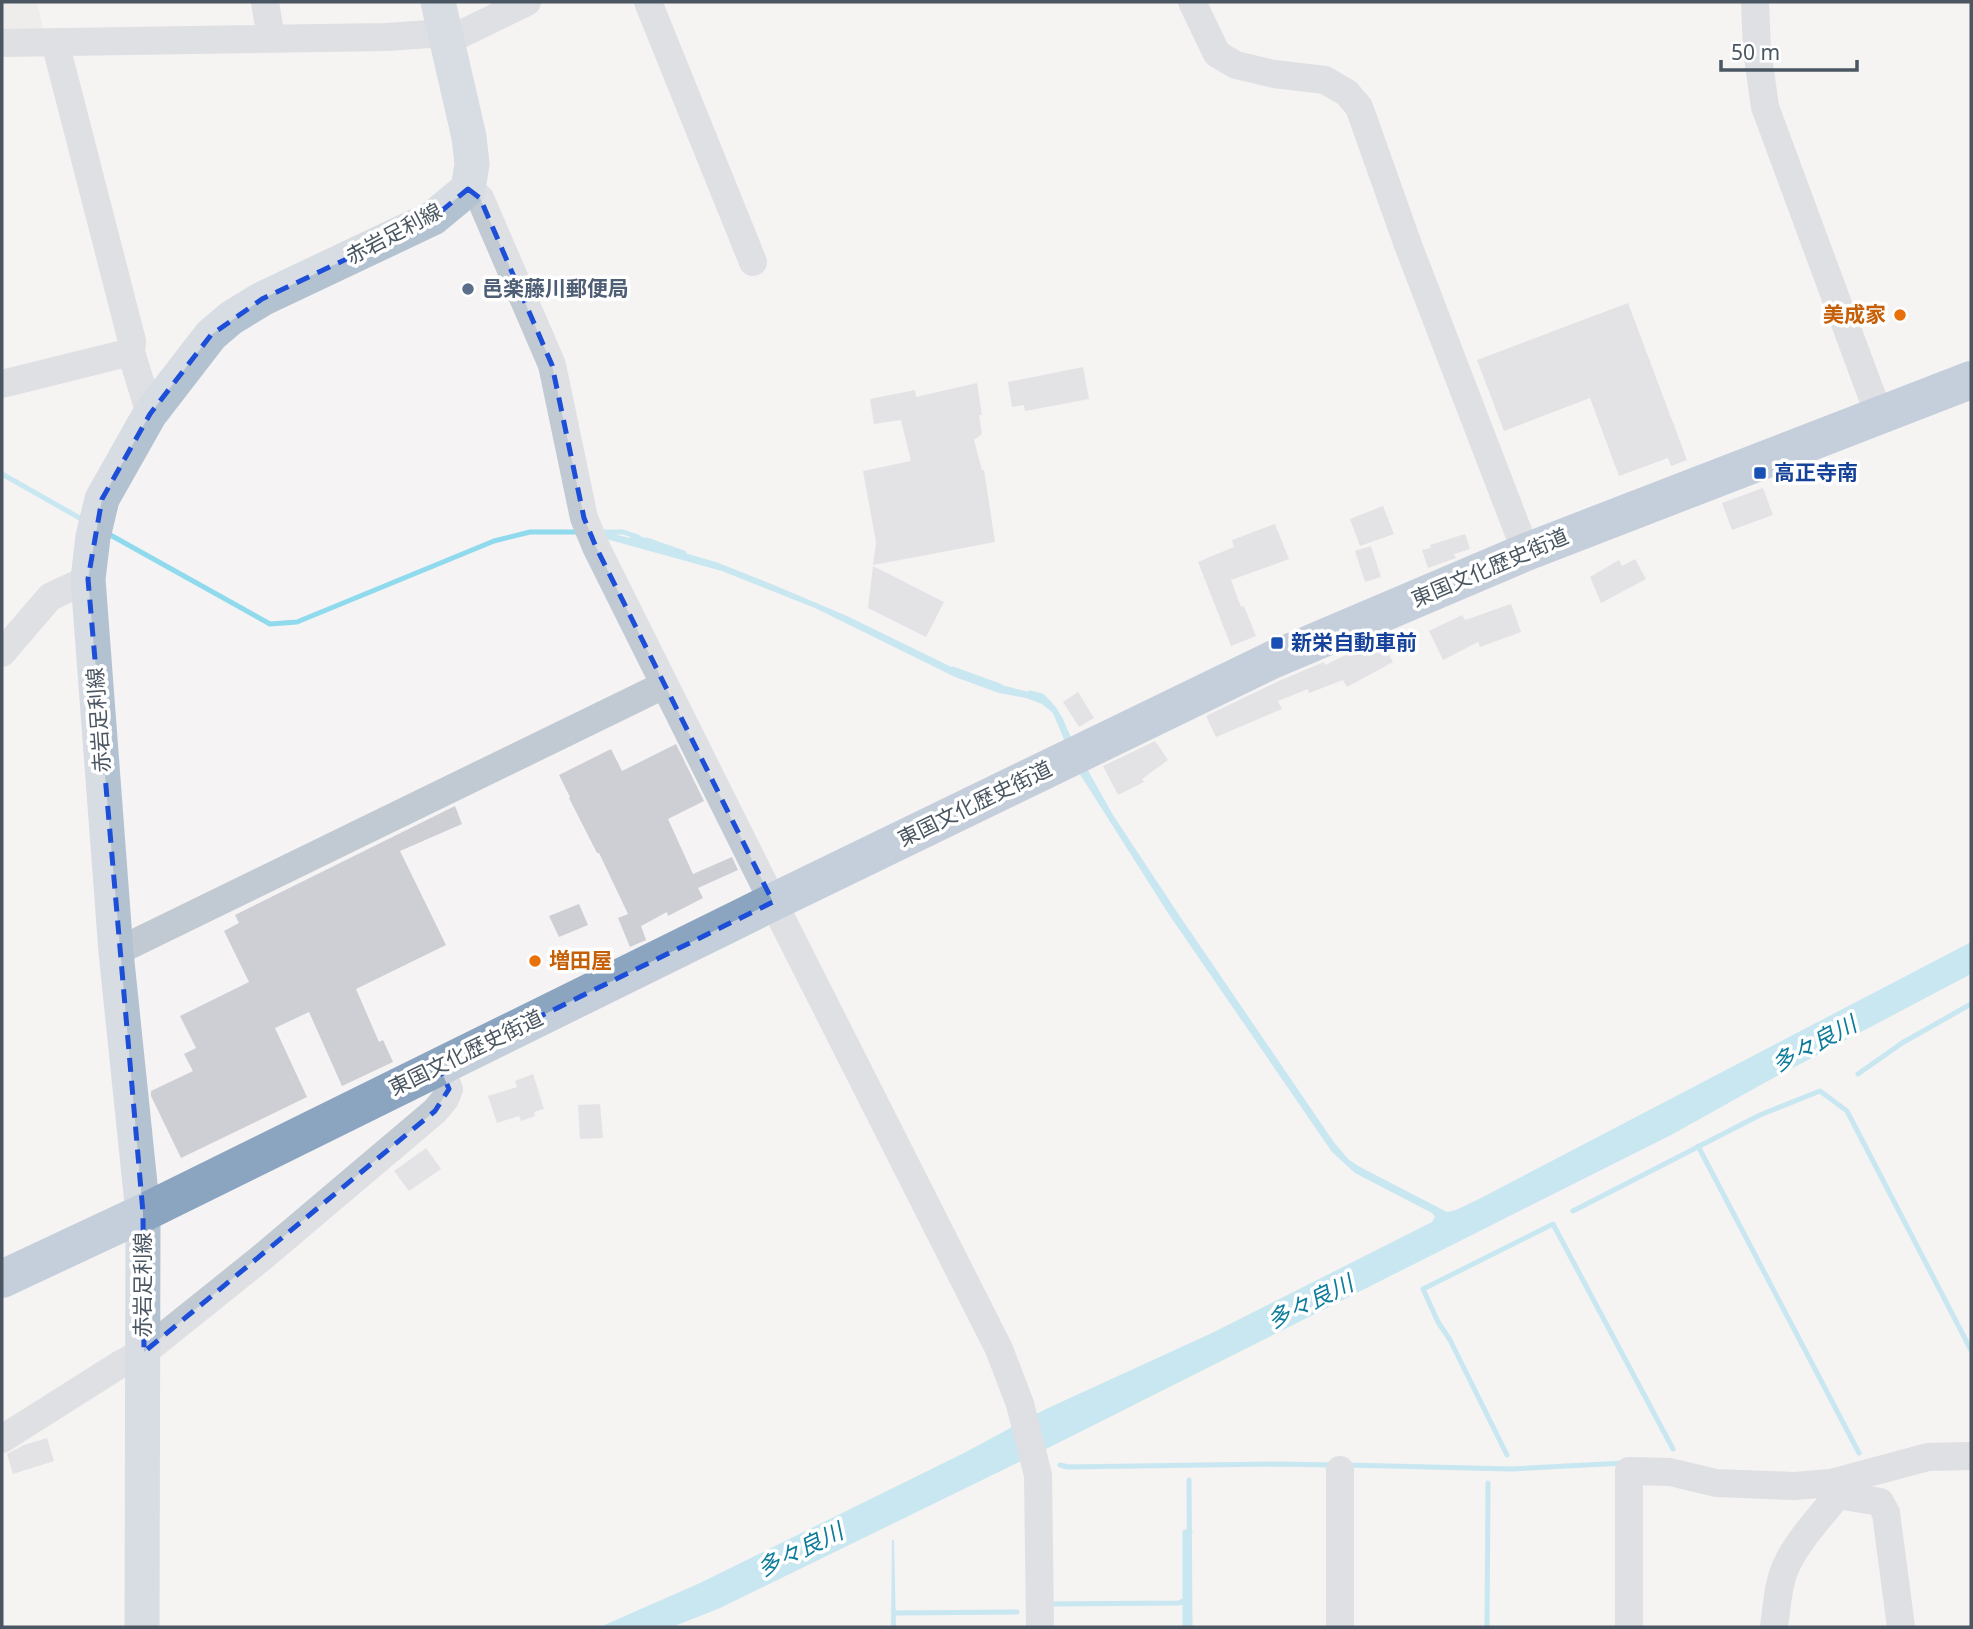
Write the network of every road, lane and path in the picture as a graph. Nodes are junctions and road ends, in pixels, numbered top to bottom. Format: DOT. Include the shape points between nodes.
graph roads {
  1 [pos="265,2"];
  2 [pos="527,2"];
  3 [pos="648,2"];
  4 [pos="1192,2"];
  5 [pos="1755,2"];
  6 [pos="443,25"];
  7 [pos="271,38"];
  8 [pos="55,42"];
  9 [pos="2,43"];
  10 [pos="468,189"];
  11 [pos="753,262"];
  12 [pos="131,352"];
  13 [pos="1971,380"];
  14 [pos="2,384"];
  15 [pos="150,414"];
  16 [pos="1879,415"];
  17 [pos="1526,552"];
  18 [pos="88,579"];
  19 [pos="2,653"];
  20 [pos="664,685"];
  21 [pos="773,902"];
  22 [pos="116,952"];
  23 [pos="439,1066"];
  24 [pos="143,1213"];
  25 [pos="2,1279"];
  26 [pos="144,1352"];
  27 [pos="2,1439"];
  28 [pos="1971,1455"];
  29 [pos="1340,1470"];
  30 [pos="1835,1489"];
  31 [pos="142,1627"];
  32 [pos="1040,1627"];
  33 [pos="1340,1627"];
  34 [pos="1629,1627"];
  35 [pos="1774,1627"];
  36 [pos="1901,1627"];
  1 -- 7 [label="street"];
  2 -- 6 [label="street"];
  3 -- 11 [label="street"];
  4 -- 17 [label="street" via="1217,54 1236,65 1273,74 1325,80 1347,93 1359,107"];
  5 -- 16 [label="street" via="1765,107"];
  6 -- 7 [label="street" via="386,37"];
  6 -- 10 [label="main road" via="469,137 472,164"];
  7 -- 8 [label="street"];
  8 -- 9 [label="street"];
  8 -- 12 [label="street" via="132,341"];
  10 -- 15 [label="main road, 赤岩足利線" via="433,218 231,318 211,335"];
  10 -- 20 [label="street" via="480,198 552,365 584,518"];
  12 -- 14 [label="street"];
  12 -- 15 [label="street"];
  13 -- 16 [label="highway, 東国文化歴史街道"];
  15 -- 18 [label="main road, 赤岩足利線" via="102,499"];
  16 -- 17 [label="highway, 東国文化歴史街道"];
  17 -- 21 [label="highway, 東国文化歴史街道" via="1272,660"];
  18 -- 19 [label="street" via="50,597"];
  18 -- 22 [label="main road, 赤岩足利線"];
  20 -- 21 [label="street"];
  20 -- 22 [label="street"];
  21 -- 23 [label="highway, 東国文化歴史街道"];
  21 -- 32 [label="street" via="999,1349 1020,1404 1038,1475"];
  22 -- 24 [label="main road, 赤岩足利線"];
  23 -- 24 [label="highway, 東国文化歴史街道"];
  23 -- 26 [label="street" via="449,1089 435,1111"];
  24 -- 25 [label="highway, 東国文化歴史街道"];
  24 -- 26 [label="main road, 赤岩足利線"];
  26 -- 27 [label="street"];
  26 -- 31 [label="main road, 赤岩足利線"];
  28 -- 30 [label="street" via="1928,1457"];
  29 -- 33 [label="street"];
  30 -- 34 [label="street" via="1716,1483 1670,1472 1629,1471"];
  30 -- 35 [label="street" via="1787,1564"];
  30 -- 36 [label="street" via="1880,1502 1886,1513"];
}
